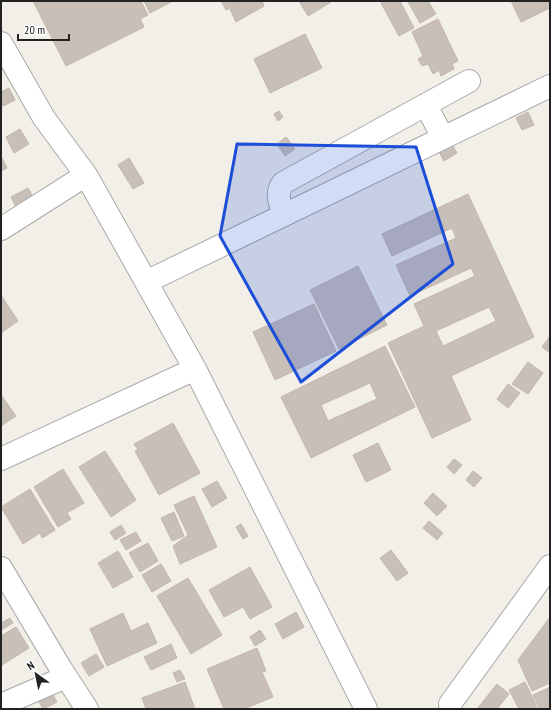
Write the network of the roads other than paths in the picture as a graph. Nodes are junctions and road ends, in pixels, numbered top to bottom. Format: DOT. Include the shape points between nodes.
graph roads {
  1 [pos="1,43"];
  2 [pos="470,81"];
  3 [pos="550,86"];
  4 [pos="426,105"];
  5 [pos="443,138"];
  6 [pos="86,175"];
  7 [pos="284,215"];
  8 [pos="1,229"];
  9 [pos="146,282"];
  10 [pos="195,370"];
  11 [pos="1,459"];
  12 [pos="550,566"];
  13 [pos="1,568"];
  14 [pos="66,676"];
  15 [pos="450,704"];
  16 [pos="1,705"];
  17 [pos="87,709"];
  18 [pos="366,709"];
  1 -- 6 [label="street" via="44,118"];
  2 -- 4 [label="street"];
  3 -- 5 [label="street"];
  4 -- 5 [label="street"];
  4 -- 7 [label="street" via="283,183 279,188 278,199"];
  5 -- 7 [label="street"];
  6 -- 8 [label="street"];
  6 -- 9 [label="street"];
  7 -- 9 [label="street"];
  9 -- 10 [label="street"];
  10 -- 11 [label="street"];
  10 -- 18 [label="street"];
  12 -- 15 [label="street"];
  13 -- 14 [label="street"];
  14 -- 16 [label="street"];
  14 -- 17 [label="street"];
}
